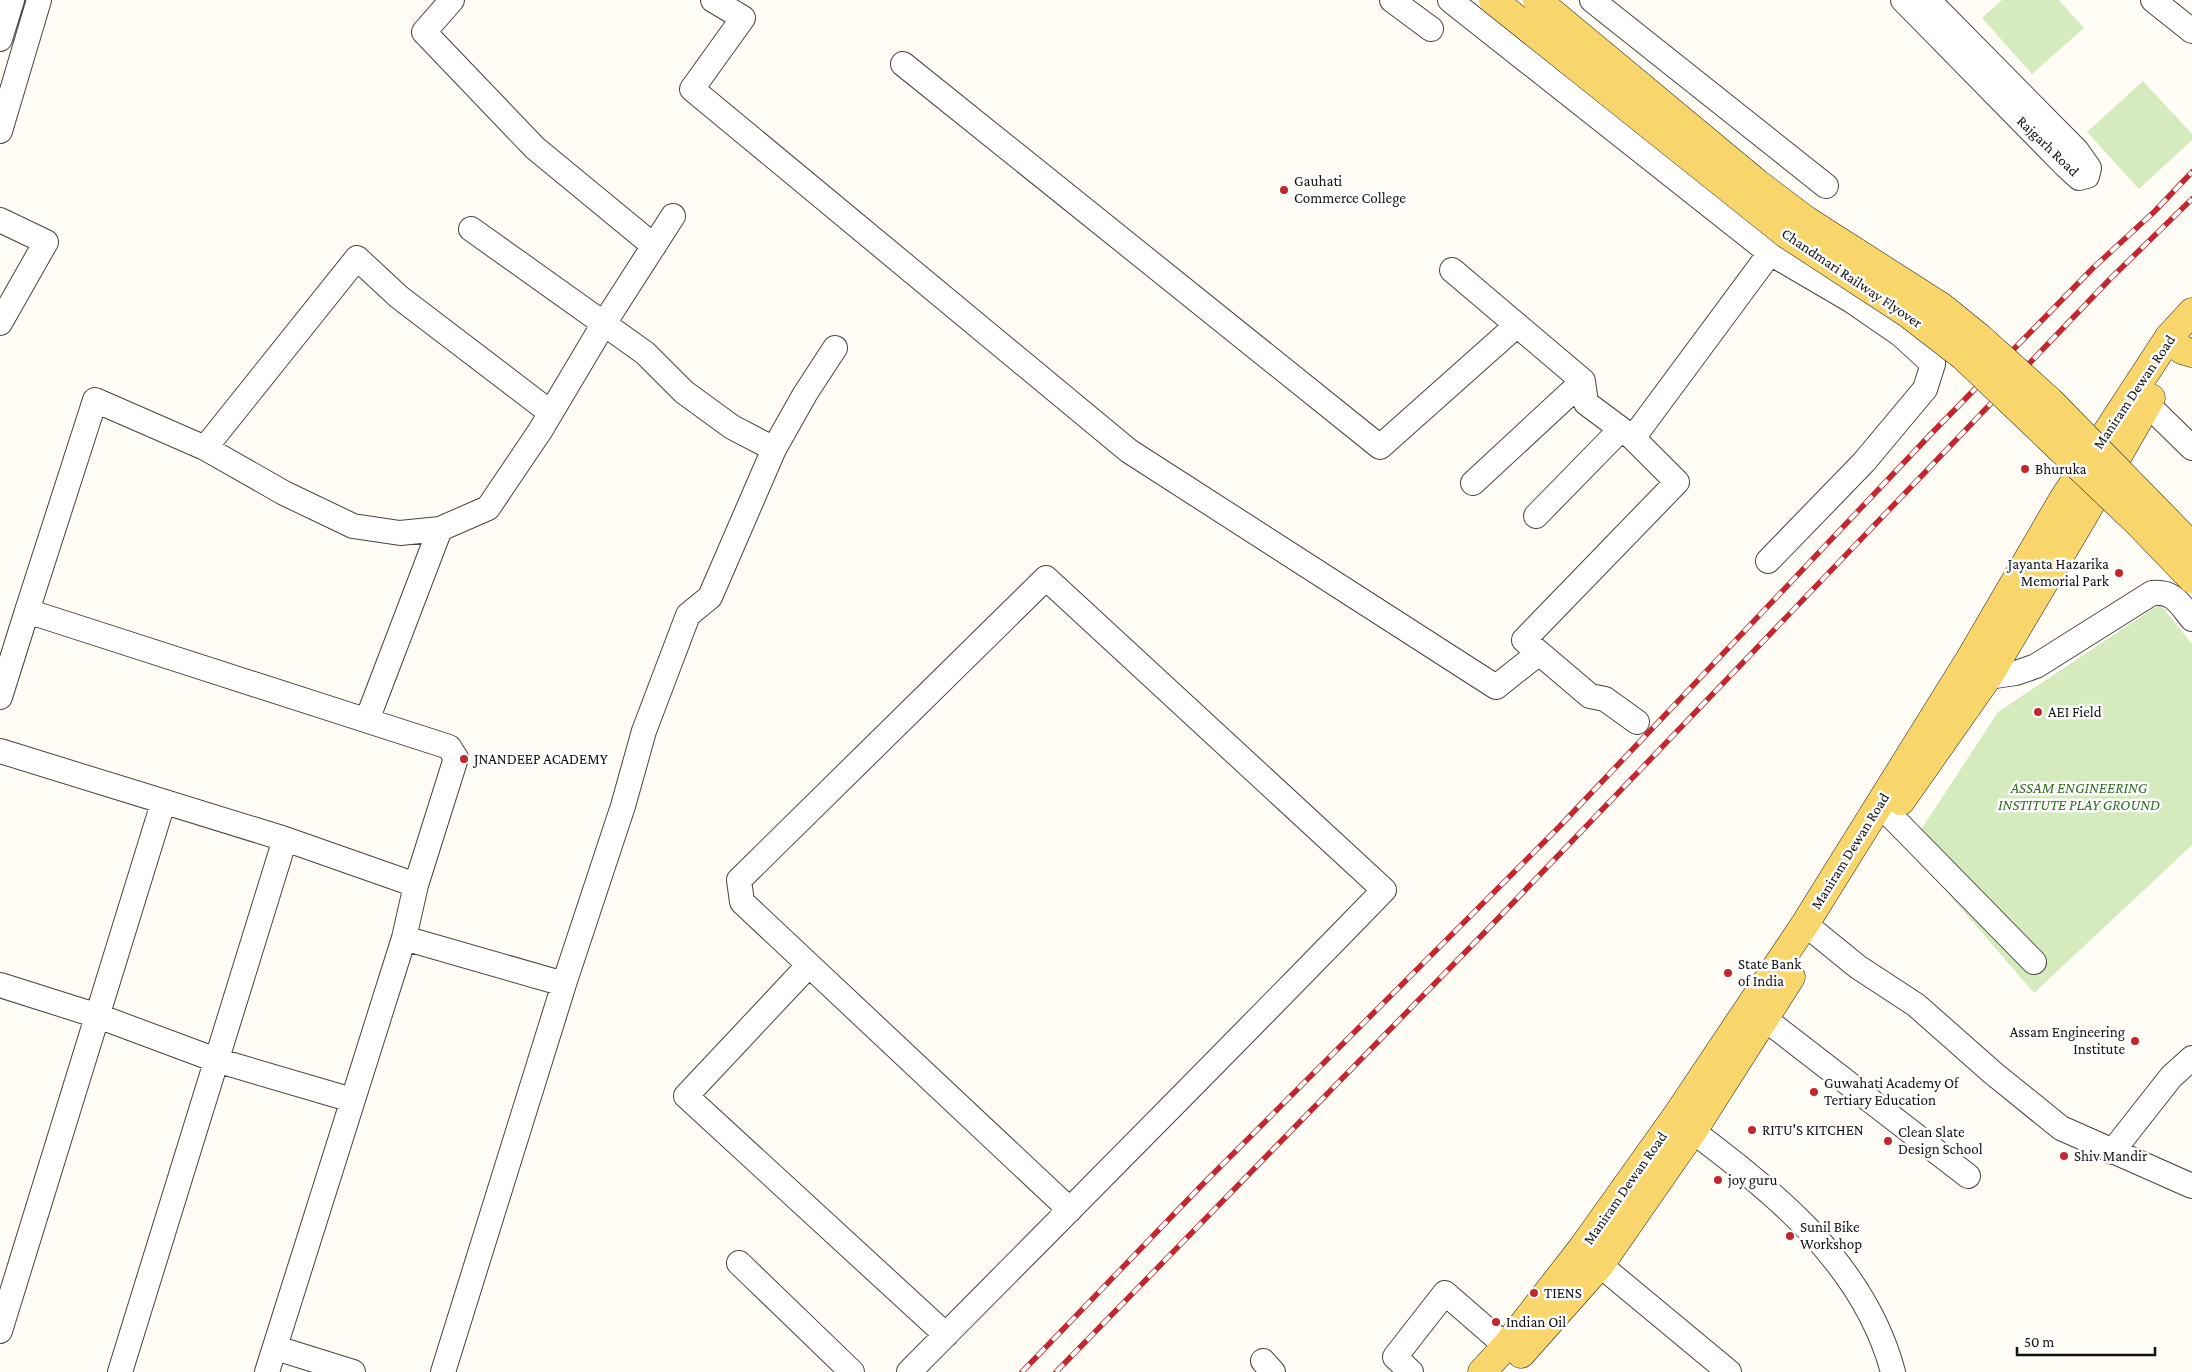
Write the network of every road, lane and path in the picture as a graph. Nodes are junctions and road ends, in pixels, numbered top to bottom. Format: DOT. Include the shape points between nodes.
graph roads {
  1 [pos="12,0"];
  2 [pos="39,0"];
  3 [pos="452,0"];
  4 [pos="713,0"];
  5 [pos="1392,0"];
  6 [pos="1450,0"];
  7 [pos="1493,0"];
  8 [pos="1537,0"];
  9 [pos="1592,0"];
  10 [pos="1903,0"];
  11 [pos="1928,0"];
  12 [pos="2153,0"];
  13 [pos="1430,29"];
  14 [pos="2192,31"];
  15 [pos="0,39"];
  16 [pos="903,64"];
  17 [pos="0,131"];
  18 [pos="1826,186"];
  19 [pos="673,216"];
  20 [pos="0,220"];
  21 [pos="471,229"];
  22 [pos="654,246"];
  23 [pos="1770,253"];
  24 [pos="1452,270"];
  25 [pos="2192,312"];
  26 [pos="0,323"];
  27 [pos="603,325"];
  28 [pos="1517,325"];
  29 [pos="2184,345"];
  30 [pos="835,348"];
  31 [pos="1583,381"];
  32 [pos="2147,404"];
  33 [pos="551,412"];
  34 [pos="1627,433"];
  35 [pos="205,448"];
  36 [pos="2192,448"];
  37 [pos="774,450"];
  38 [pos="1473,482"];
  39 [pos="1536,516"];
  40 [pos="440,529"];
  41 [pos="2192,546"];
  42 [pos="1768,561"];
  43 [pos="2192,579"];
  44 [pos="27,611"];
  45 [pos="2192,619"];
  46 [pos="1539,653"];
  47 [pos="1978,670"];
  48 [pos="0,697"];
  49 [pos="367,720"];
  50 [pos="1637,722"];
  51 [pos="0,751"];
  52 [pos="163,803"];
  53 [pos="1890,816"];
  54 [pos="286,839"];
  55 [pos="416,885"];
  56 [pos="1812,928"];
  57 [pos="404,938"];
  58 [pos="2034,962"];
  59 [pos="809,965"];
  60 [pos="564,984"];
  61 [pos="0,985"];
  62 [pos="98,1016"];
  63 [pos="1764,1019"];
  64 [pos="2192,1058"];
  65 [pos="216,1060"];
  66 [pos="352,1100"];
  67 [pos="1684,1125"];
  68 [pos="2112,1152"];
  69 [pos="1968,1176"];
  70 [pos="2192,1186"];
  71 [pos="1070,1210"];
  72 [pos="738,1263"];
  73 [pos="1600,1265"];
  74 [pos="0,1331"];
  75 [pos="946,1335"];
  76 [pos="276,1348"];
  77 [pos="1505,1359"];
  78 [pos="120,1372"];
  79 [pos="267,1372"];
  80 [pos="353,1372"];
  81 [pos="443,1372"];
  82 [pos="852,1372"];
  83 [pos="909,1372"];
  84 [pos="1410,1372"];
  85 [pos="1482,1372"];
  86 [pos="1729,1372"];
  87 [pos="1893,1372"];
  1 -- 15 [label="street"];
  2 -- 17 [label="street"];
  3 -- 22 [label="street" via="424,32 535,148"];
  4 -- 46 [label="street" via="743,18 692,89 1128,451 1496,687"];
  5 -- 13 [label="street"];
  6 -- 23 [label="street"];
  7 -- 43 [label="main road, Chandmari Railway Flyover, bridge" via="1786,234 1907,313 1964,357"];
  8 -- 41 [label="main road, Chandmari Railway Flyover, bridge" via="1757,183 1806,220 1942,307 1979,337 2050,401"];
  9 -- 18 [label="street"];
  10 -- 11 [label="street, Rajgarh Road" via="2066,166 2079,178 2087,176 2089,168 2077,151"];
  12 -- 14 [label="street"];
  16 -- 28 [label="street" via="1380,447"];
  19 -- 22 [label="street"];
  20 -- 26 [label="street" via="46,242"];
  21 -- 27 [label="street"];
  22 -- 27 [label="street"];
  23 -- 34 [label="street"];
  23 -- 42 [label="street" via="1852,301 1900,334 1933,364 1926,389 1864,462"];
  24 -- 28 [label="street"];
  25 -- 29 [label="main road, Maniram Dewan Road"];
  27 -- 33 [label="street"];
  27 -- 37 [label="street" via="645,353 684,392 732,427"];
  28 -- 31 [label="street"];
  29 -- 32 [label="main road, Maniram Dewan Road"];
  29 -- 47 [label="main road, Maniram Dewan Road" via="2062,501"];
  30 -- 37 [label="street"];
  31 -- 34 [label="street" via="1586,403"];
  31 -- 38 [label="street"];
  32 -- 36 [label="street"];
  32 -- 47 [label="main road, Maniram Dewan Road" via="2084,517"];
  33 -- 35 [label="street" via="399,297 357,258"];
  33 -- 40 [label="street" via="488,508"];
  34 -- 39 [label="street"];
  34 -- 46 [label="street" via="1676,482 1524,640"];
  35 -- 40 [label="street" via="284,493 353,526 400,533"];
  35 -- 44 [label="street" via="96,400"];
  37 -- 60 [label="street" via="710,597 688,616 644,731 623,806"];
  40 -- 49 [label="street"];
  44 -- 48 [label="street"];
  44 -- 49 [label="street"];
  45 -- 47 [label="street" via="2177,601 2164,592 2152,593 2036,666 2016,673"];
  46 -- 50 [label="street" via="1590,696 1605,699"];
  47 -- 53 [label="main road, Maniram Dewan Road"];
  47 -- 56 [label="main road, Maniram Dewan Road"];
  49 -- 55 [label="street" via="449,747 456,758"];
  51 -- 52 [label="street"];
  52 -- 54 [label="street"];
  52 -- 62 [label="street"];
  53 -- 56 [label="main road, Maniram Dewan Road"];
  53 -- 58 [label="street"];
  54 -- 55 [label="street"];
  54 -- 65 [label="street"];
  55 -- 57 [label="street"];
  56 -- 63 [label="main road, Maniram Dewan Road"];
  56 -- 67 [label="main road, Maniram Dewan Road"];
  56 -- 68 [label="street" via="1858,967 1916,1004 1993,1073 2062,1128"];
  57 -- 60 [label="street"];
  57 -- 66 [label="street"];
  59 -- 71 [label="street"];
  59 -- 71 [label="street" via="742,902 739,880 1046,578 1384,890"];
  59 -- 75 [label="street" via="686,1096"];
  60 -- 81 [label="street"];
  61 -- 62 [label="street"];
  62 -- 65 [label="street"];
  62 -- 74 [label="street"];
  63 -- 67 [label="main road, Maniram Dewan Road"];
  63 -- 69 [label="street"];
  64 -- 68 [label="street" via="2171,1077"];
  65 -- 66 [label="street"];
  65 -- 78 [label="street"];
  66 -- 76 [label="street"];
  67 -- 73 [label="main road, Maniram Dewan Road"];
  67 -- 77 [label="main road, Maniram Dewan Road" via="1583,1247"];
  67 -- 87 [label="street" via="1745,1171 1815,1235 1862,1296"];
  68 -- 70 [label="street"];
  71 -- 75 [label="street"];
  72 -- 82 [label="street"];
  73 -- 77 [label="main road, Maniram Dewan Road"];
  73 -- 86 [label="street"];
  75 -- 83 [label="street"];
  76 -- 79 [label="street"];
  76 -- 80 [label="street"];
  77 -- 84 [label="street" via="1444,1293 1395,1357"];
  77 -- 85 [label="main road, Maniram Dewan Road"];
}
